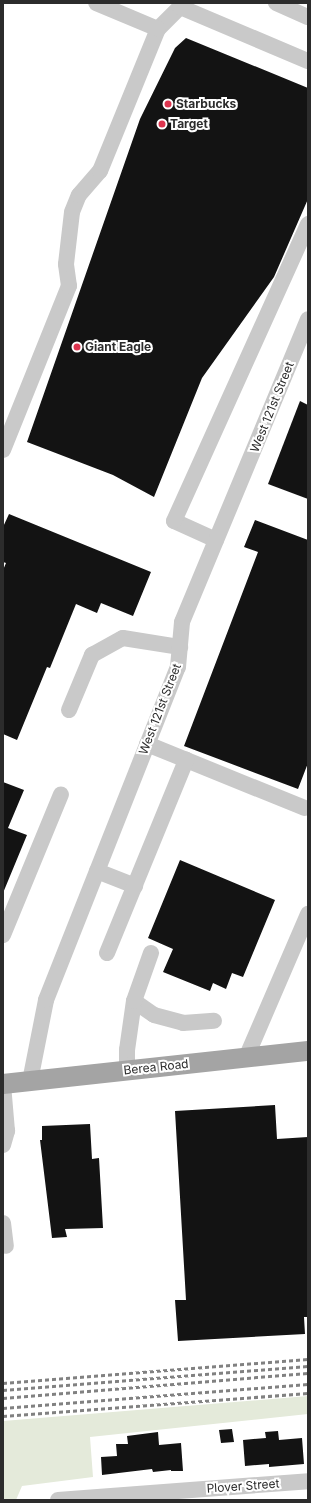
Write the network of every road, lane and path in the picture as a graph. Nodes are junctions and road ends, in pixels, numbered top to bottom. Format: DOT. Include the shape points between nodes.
graph roads {
  1 [pos="276,3"];
  2 [pos="103,4"];
  3 [pos="180,5"];
  4 [pos="308,17"];
  5 [pos="158,30"];
  6 [pos="308,61"];
  7 [pos="308,224"];
  8 [pos="308,319"];
  9 [pos="304,338"];
  10 [pos="7,430"];
  11 [pos="3,450"];
  12 [pos="216,540"];
  13 [pos="180,648"];
  14 [pos="69,710"];
  15 [pos="147,744"];
  16 [pos="186,760"];
  17 [pos="61,794"];
  18 [pos="305,808"];
  19 [pos="97,870"];
  20 [pos="135,886"];
  21 [pos="308,914"];
  22 [pos="3,935"];
  23 [pos="303,937"];
  24 [pos="108,953"];
  25 [pos="151,953"];
  26 [pos="134,1001"];
  27 [pos="214,1021"];
  28 [pos="308,1051"];
  29 [pos="246,1058"];
  30 [pos="127,1071"];
  31 [pos="30,1082"];
  32 [pos="3,1084"];
  33 [pos="3,1145"];
  34 [pos="3,1223"];
  35 [pos="6,1246"];
  36 [pos="308,1481"];
  37 [pos="220,1494"];
  38 [pos="58,1500"];
  1 -- 4 [label="street"];
  2 -- 5 [label="street"];
  3 -- 5 [label="street"];
  3 -- 6 [label="street"];
  5 -- 10 [label="street" via="100,171 79,195 72,212 66,264 69,286"];
  7 -- 12 [label="street" via="174,521"];
  8 -- 9 [label="street, West 121st Street"];
  9 -- 12 [label="street, West 121st Street"];
  10 -- 11 [label="street"];
  12 -- 13 [label="street, West 121st Street" via="182,622"];
  13 -- 14 [label="street" via="123,638 92,654"];
  13 -- 15 [label="street, West 121st Street" via="178,667"];
  15 -- 16 [label="street"];
  15 -- 19 [label="street, West 121st Street"];
  16 -- 18 [label="street"];
  16 -- 20 [label="street"];
  17 -- 22 [label="street"];
  19 -- 20 [label="street"];
  19 -- 31 [label="street, West 121st Street" via="46,1000"];
  20 -- 24 [label="street"];
  21 -- 23 [label="street"];
  23 -- 29 [label="street"];
  25 -- 26 [label="street"];
  26 -- 27 [label="street" via="154,1015 183,1023"];
  26 -- 30 [label="street" via="127,1050"];
  28 -- 29 [label="main road, Berea Road"];
  29 -- 30 [label="main road, Berea Road"];
  30 -- 31 [label="main road, Berea Road"];
  31 -- 32 [label="main road, Berea Road"];
  32 -- 33 [label="street" via="7,1131"];
  34 -- 35 [label="street"];
  36 -- 37 [label="street, Plover Street"];
  37 -- 38 [label="street, Plover Street"];
}
